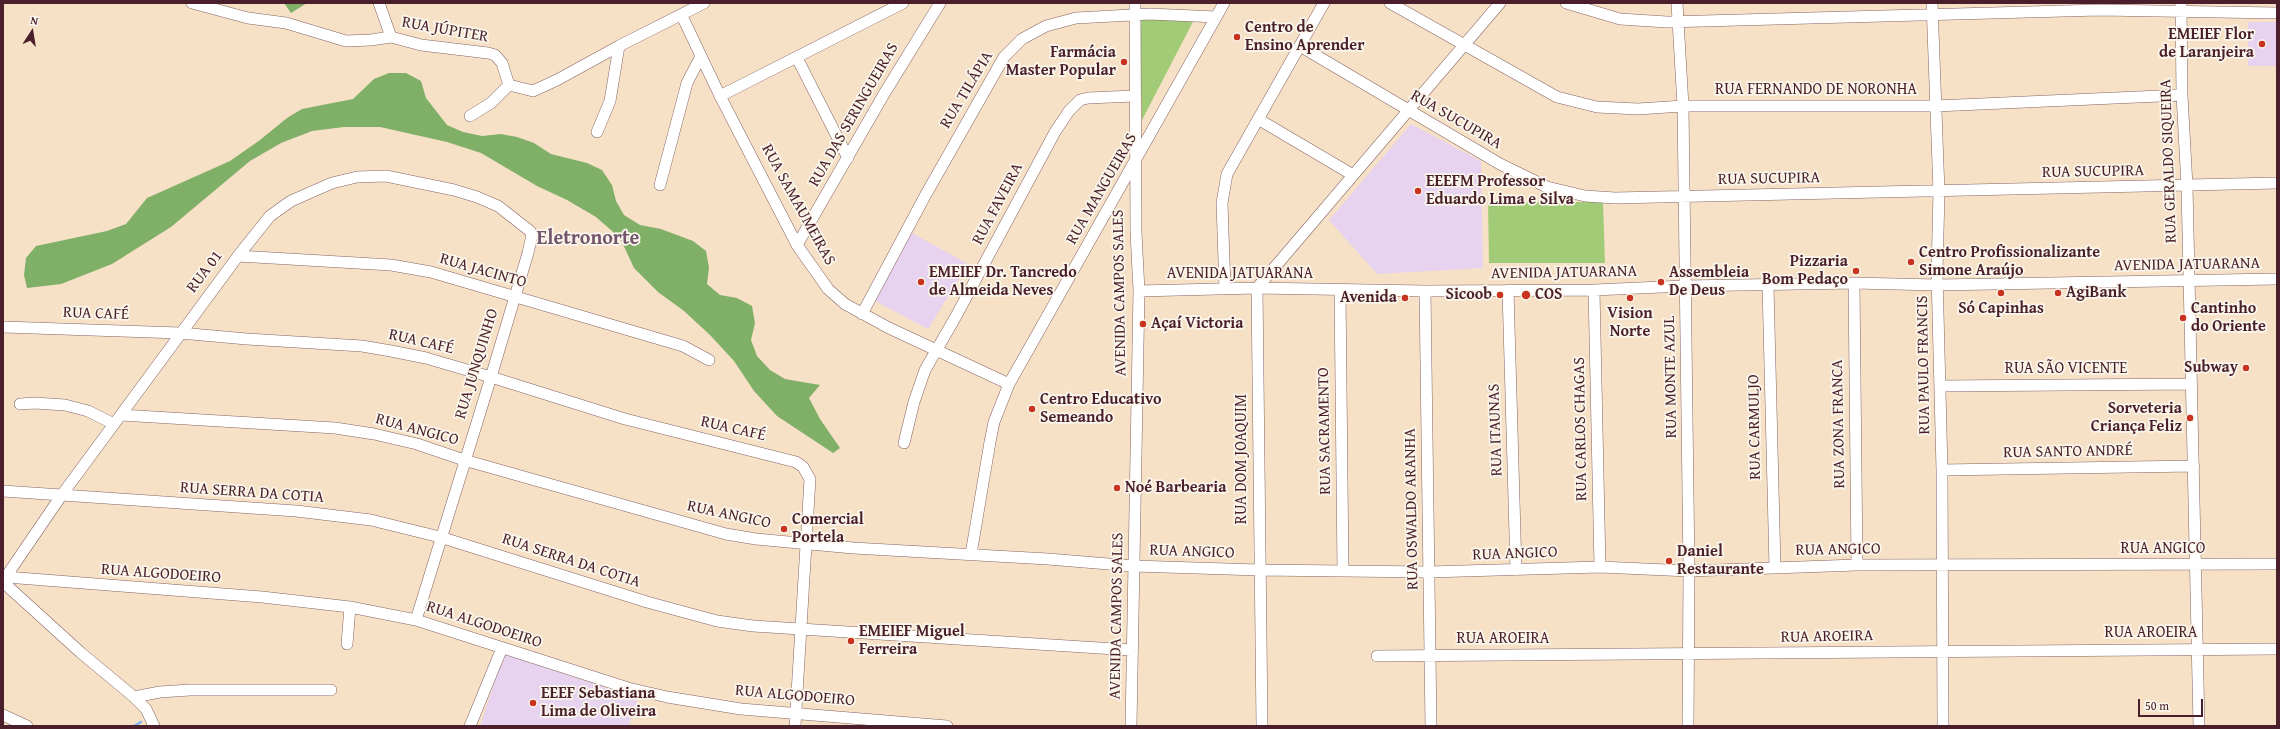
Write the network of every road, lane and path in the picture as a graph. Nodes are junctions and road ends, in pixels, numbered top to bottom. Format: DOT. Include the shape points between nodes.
graph roads {
  1 [pos="192,3"];
  2 [pos="379,3"];
  3 [pos="704,3"];
  4 [pos="903,3"];
  5 [pos="940,3"];
  6 [pos="1224,3"];
  7 [pos="1324,3"];
  8 [pos="1390,3"];
  9 [pos="1500,3"];
  10 [pos="1566,3"];
  11 [pos="1677,3"];
  12 [pos="207,5"];
  13 [pos="2014,7"];
  14 [pos="2100,7"];
  15 [pos="1135,8"];
  16 [pos="2182,8"];
  17 [pos="1932,9"];
  18 [pos="2277,13"];
  19 [pos="682,16"];
  20 [pos="1216,17"];
  21 [pos="1678,21"];
  22 [pos="391,37"];
  23 [pos="618,46"];
  24 [pos="1300,46"];
  25 [pos="1464,46"];
  26 [pos="702,56"];
  27 [pos="797,58"];
  28 [pos="509,85"];
  29 [pos="2182,95"];
  30 [pos="720,96"];
  31 [pos="1134,96"];
  32 [pos="1683,106"];
  33 [pos="1936,106"];
  34 [pos="1408,111"];
  35 [pos="470,116"];
  36 [pos="1258,119"];
  37 [pos="596,132"];
  38 [pos="848,158"];
  39 [pos="1135,163"];
  40 [pos="1353,175"];
  41 [pos="2277,183"];
  42 [pos="660,186"];
  43 [pos="2187,186"];
  44 [pos="1939,192"];
  45 [pos="1684,196"];
  46 [pos="531,233"];
  47 [pos="797,245"];
  48 [pos="238,256"];
  49 [pos="2277,279"];
  50 [pos="2189,282"];
  51 [pos="1854,283"];
  52 [pos="1768,285"];
  53 [pos="1938,285"];
  54 [pos="1685,286"];
  55 [pos="1256,288"];
  56 [pos="1225,289"];
  57 [pos="1340,290"];
  58 [pos="1508,290"];
  59 [pos="1594,290"];
  60 [pos="1139,291"];
  61 [pos="1425,291"];
  62 [pos="514,297"];
  63 [pos="862,314"];
  64 [pos="3,327"];
  65 [pos="180,333"];
  66 [pos="935,351"];
  67 [pos="710,360"];
  68 [pos="491,377"];
  69 [pos="1009,384"];
  70 [pos="2191,384"];
  71 [pos="1941,386"];
  72 [pos="20,404"];
  73 [pos="121,415"];
  74 [pos="114,424"];
  75 [pos="904,442"];
  76 [pos="464,460"];
  77 [pos="2194,466"];
  78 [pos="1942,470"];
  79 [pos="3,491"];
  80 [pos="61,496"];
  81 [pos="440,537"];
  82 [pos="805,544"];
  83 [pos="971,554"];
  84 [pos="2277,564"];
  85 [pos="1857,565"];
  86 [pos="2197,565"];
  87 [pos="1133,566"];
  88 [pos="1943,566"];
  89 [pos="1600,567"];
  90 [pos="1775,568"];
  91 [pos="1259,570"];
  92 [pos="1516,570"];
  93 [pos="1343,571"];
  94 [pos="1689,571"];
  95 [pos="1428,572"];
  96 [pos="4,580"];
  97 [pos="350,607"];
  98 [pos="416,620"];
  99 [pos="799,629"];
  100 [pos="347,644"];
  101 [pos="502,648"];
  102 [pos="2197,649"];
  103 [pos="2277,649"];
  104 [pos="1131,650"];
  105 [pos="1943,651"];
  106 [pos="1687,654"];
  107 [pos="1431,655"];
  108 [pos="1377,656"];
  109 [pos="331,690"];
  110 [pos="134,697"];
  111 [pos="795,714"];
  112 [pos="3,715"];
  113 [pos="877,723"];
  114 [pos="27,726"];
  115 [pos="154,726"];
  116 [pos="470,726"];
  117 [pos="795,726"];
  118 [pos="947,726"];
  119 [pos="1131,726"];
  120 [pos="1262,726"];
  121 [pos="1431,726"];
  122 [pos="1688,726"];
  123 [pos="1943,726"];
  124 [pos="2199,726"];
  1 -- 12 [label="street, RUA JÚPITER"];
  2 -- 22 [label="street"];
  3 -- 19 [label="street"];
  4 -- 27 [label="street"];
  5 -- 38 [label="street, RUA DAS SERINGUEIRAS"];
  6 -- 20 [label="street, RUA MANGUEIRAS"];
  7 -- 24 [label="street"];
  8 -- 25 [label="street, RUA FERNANDO DE NORONHA"];
  9 -- 25 [label="street"];
  10 -- 21 [label="street" via="1620,20"];
  11 -- 21 [label="street, RUA MONTE AZUL"];
  12 -- 22 [label="street, RUA JÚPITER" via="248,18 286,23 346,41"];
  13 -- 14 [label="street"];
  13 -- 17 [label="street"];
  14 -- 16 [label="street"];
  15 -- 20 [label="street, RUA TILÁPIA"];
  15 -- 31 [label="street, AVENIDA CAMPOS SALES"];
  15 -- 63 [label="street, RUA TILÁPIA" via="1046,26 1022,39 1004,57"];
  16 -- 18 [label="street"];
  16 -- 29 [label="street, RUA GERALDO SIQUEIRA"];
  17 -- 21 [label="street"];
  17 -- 33 [label="street, RUA PAULO FRANCIS"];
  19 -- 23 [label="street"];
  19 -- 26 [label="street, RUA SAMAUMEIRAS"];
  20 -- 39 [label="street, RUA MANGUEIRAS"];
  21 -- 32 [label="street, RUA MONTE AZUL"];
  22 -- 28 [label="street, RUA JÚPITER" via="421,44 480,50 495,55 502,63"];
  23 -- 28 [label="street" via="533,91"];
  23 -- 37 [label="street" via="610,101"];
  24 -- 34 [label="street, RUA SUCUPIRA"];
  24 -- 36 [label="street"];
  25 -- 32 [label="street, RUA FERNANDO DE NORONHA" via="1564,99 1597,107 1638,109"];
  25 -- 34 [label="street"];
  26 -- 30 [label="street, RUA SAMAUMEIRAS"];
  26 -- 42 [label="street" via="687,83"];
  27 -- 30 [label="street"];
  27 -- 38 [label="street"];
  28 -- 35 [label="street" via="491,103"];
  29 -- 33 [label="street, RUA FERNANDO DE NORONHA"];
  29 -- 43 [label="street, RUA GERALDO SIQUEIRA"];
  30 -- 47 [label="street, RUA SAMAUMEIRAS"];
  31 -- 39 [label="street, AVENIDA CAMPOS SALES"];
  31 -- 66 [label="street, RUA FAVEIRA" via="1088,98 1080,100 1069,111"];
  32 -- 33 [label="street, RUA FERNANDO DE NORONHA"];
  32 -- 45 [label="street, RUA MONTE AZUL"];
  33 -- 44 [label="street, RUA PAULO FRANCIS"];
  34 -- 40 [label="street"];
  34 -- 45 [label="street, RUA SUCUPIRA" via="1500,164 1553,190 1616,198"];
  36 -- 40 [label="street"];
  36 -- 56 [label="street" via="1236,155 1227,174 1223,191"];
  38 -- 47 [label="street, RUA DAS SERINGUEIRAS"];
  39 -- 60 [label="street, AVENIDA CAMPOS SALES"];
  39 -- 69 [label="street, RUA MANGUEIRAS"];
  40 -- 55 [label="street"];
  41 -- 43 [label="street, RUA SUCUPIRA"];
  43 -- 44 [label="street, RUA SUCUPIRA"];
  43 -- 50 [label="street, RUA GERALDO SIQUEIRA"];
  44 -- 45 [label="street, RUA SUCUPIRA"];
  44 -- 53 [label="street, RUA PAULO FRANCIS"];
  45 -- 54 [label="street, RUA MONTE AZUL"];
  46 -- 48 [label="street, RUA 01" via="498,206 477,197 405,179 386,176 357,177 332,182 291,201 270,216"];
  46 -- 62 [label="street, RUA JUNQUINHO" via="531,244"];
  47 -- 63 [label="street, RUA SAMAUMEIRAS" via="828,289 845,304"];
  48 -- 62 [label="street, RUA JACINTO" via="391,265 431,272"];
  48 -- 65 [label="street, RUA 01"];
  49 -- 50 [label="street, AVENIDA JATUARANA"];
  50 -- 53 [label="street, AVENIDA JATUARANA"];
  50 -- 70 [label="street, RUA GERALDO SIQUEIRA"];
  51 -- 52 [label="street, AVENIDA JATUARANA"];
  51 -- 53 [label="street, AVENIDA JATUARANA"];
  51 -- 85 [label="street, RUA ZONA FRANCA"];
  52 -- 54 [label="street, AVENIDA JATUARANA"];
  52 -- 90 [label="street, RUA CARMULJO"];
  53 -- 71 [label="street, RUA PAULO FRANCIS"];
  54 -- 59 [label="street, AVENIDA JATUARANA"];
  54 -- 94 [label="street, RUA MONTE AZUL"];
  55 -- 56 [label="street, AVENIDA JATUARANA"];
  55 -- 57 [label="street, AVENIDA JATUARANA"];
  55 -- 91 [label="street, RUA DOM JOAQUIM"];
  56 -- 60 [label="street, AVENIDA JATUARANA"];
  57 -- 61 [label="street, AVENIDA JATUARANA"];
  57 -- 93 [label="street, RUA SACRAMENTO"];
  58 -- 59 [label="street, AVENIDA JATUARANA"];
  58 -- 61 [label="street, AVENIDA JATUARANA"];
  58 -- 92 [label="street, RUA ITAUNAS"];
  59 -- 89 [label="street, RUA CARLOS CHAGAS"];
  60 -- 87 [label="street, AVENIDA CAMPOS SALES"];
  61 -- 95 [label="street, RUA OSWALDO ARANHA"];
  62 -- 67 [label="street, RUA JACINTO" via="683,346"];
  62 -- 68 [label="street, RUA JUNQUINHO"];
  63 -- 66 [label="street, RUA SAMAUMEIRAS"];
  64 -- 65 [label="street, RUA CAFÉ"];
  65 -- 68 [label="street, RUA CAFÉ" via="247,340 362,346 426,358"];
  65 -- 73 [label="street, RUA 01"];
  66 -- 69 [label="street, RUA SAMAUMEIRAS"];
  66 -- 75 [label="street, RUA FAVEIRA" via="919,386"];
  68 -- 76 [label="street, RUA JUNQUINHO"];
  68 -- 82 [label="street, RUA CAFÉ" via="625,419 721,445 790,459 803,467 810,479"];
  69 -- 83 [label="street, RUA MANGUEIRAS" via="994,422"];
  70 -- 71 [label="street, RUA SÃO VICENTE"];
  70 -- 77 [label="street, RUA GERALDO SIQUEIRA"];
  71 -- 78 [label="street, RUA PAULO FRANCIS"];
  72 -- 74 [label="street" via="65,405 88,411"];
  73 -- 74 [label="street, RUA 01"];
  73 -- 76 [label="street, RUA ANGICO" via="335,428 417,444"];
  74 -- 80 [label="street, RUA 01"];
  76 -- 81 [label="street, RUA JUNQUINHO"];
  76 -- 82 [label="street, RUA ANGICO" via="726,534"];
  77 -- 78 [label="street, RUA SANTO ANDRÉ"];
  77 -- 86 [label="street, RUA GERALDO SIQUEIRA"];
  78 -- 88 [label="street, RUA PAULO FRANCIS"];
  79 -- 80 [label="street, RUA SERRA DA COTIA"];
  80 -- 81 [label="street, RUA SERRA DA COTIA" via="296,511 371,520"];
  80 -- 96 [label="street, RUA 01"];
  81 -- 98 [label="street, RUA JUNQUINHO"];
  81 -- 99 [label="street, RUA SERRA DA COTIA" via="647,602 717,621"];
  82 -- 83 [label="street, RUA ANGICO"];
  82 -- 99 [label="street"];
  83 -- 87 [label="street, RUA ANGICO"];
  84 -- 86 [label="street, RUA ANGICO"];
  85 -- 88 [label="street, RUA ANGICO"];
  85 -- 90 [label="street, RUA ANGICO"];
  86 -- 88 [label="street, RUA ANGICO"];
  86 -- 102 [label="street, RUA GERALDO SIQUEIRA"];
  87 -- 91 [label="street, RUA ANGICO"];
  87 -- 104 [label="street, AVENIDA CAMPOS SALES"];
  88 -- 105 [label="street, RUA PAULO FRANCIS"];
  89 -- 92 [label="street, RUA ANGICO"];
  89 -- 94 [label="street, RUA ANGICO"];
  90 -- 94 [label="street, RUA ANGICO"];
  91 -- 93 [label="street, RUA ANGICO"];
  91 -- 120 [label="street, RUA DOM JOAQUIM"];
  92 -- 95 [label="street, RUA ANGICO"];
  93 -- 95 [label="street, RUA ANGICO"];
  94 -- 106 [label="street, RUA MONTE AZUL"];
  95 -- 107 [label="street, RUA OSWALDO ARANHA"];
  96 -- 97 [label="street, RUA ALGODOEIRO" via="262,597"];
  96 -- 110 [label="street"];
  97 -- 98 [label="street, RUA ALGODOEIRO"];
  97 -- 100 [label="street"];
  98 -- 101 [label="street, RUA ALGODOEIRO"];
  99 -- 104 [label="street, RUA SERRA DA COTIA"];
  99 -- 111 [label="street"];
  101 -- 111 [label="street, RUA ALGODOEIRO" via="628,688 667,697"];
  101 -- 116 [label="street"];
  102 -- 103 [label="street, RUA AROEIRA"];
  102 -- 105 [label="street, RUA AROEIRA"];
  102 -- 124 [label="street, RUA GERALDO SIQUEIRA"];
  104 -- 119 [label="street, AVENIDA CAMPOS SALES"];
  105 -- 106 [label="street, RUA AROEIRA"];
  105 -- 123 [label="street, RUA PAULO FRANCIS"];
  106 -- 107 [label="street, RUA AROEIRA"];
  106 -- 122 [label="street, RUA MONTE AZUL"];
  107 -- 108 [label="street, RUA AROEIRA"];
  107 -- 121 [label="street, RUA OSWALDO ARANHA"];
  109 -- 110 [label="street" via="190,690"];
  110 -- 115 [label="street" via="146,709"];
  111 -- 113 [label="street, RUA ALGODOEIRO"];
  111 -- 117 [label="street"];
  112 -- 114 [label="street"];
  113 -- 118 [label="street, RUA ALGODOEIRO"];
}
